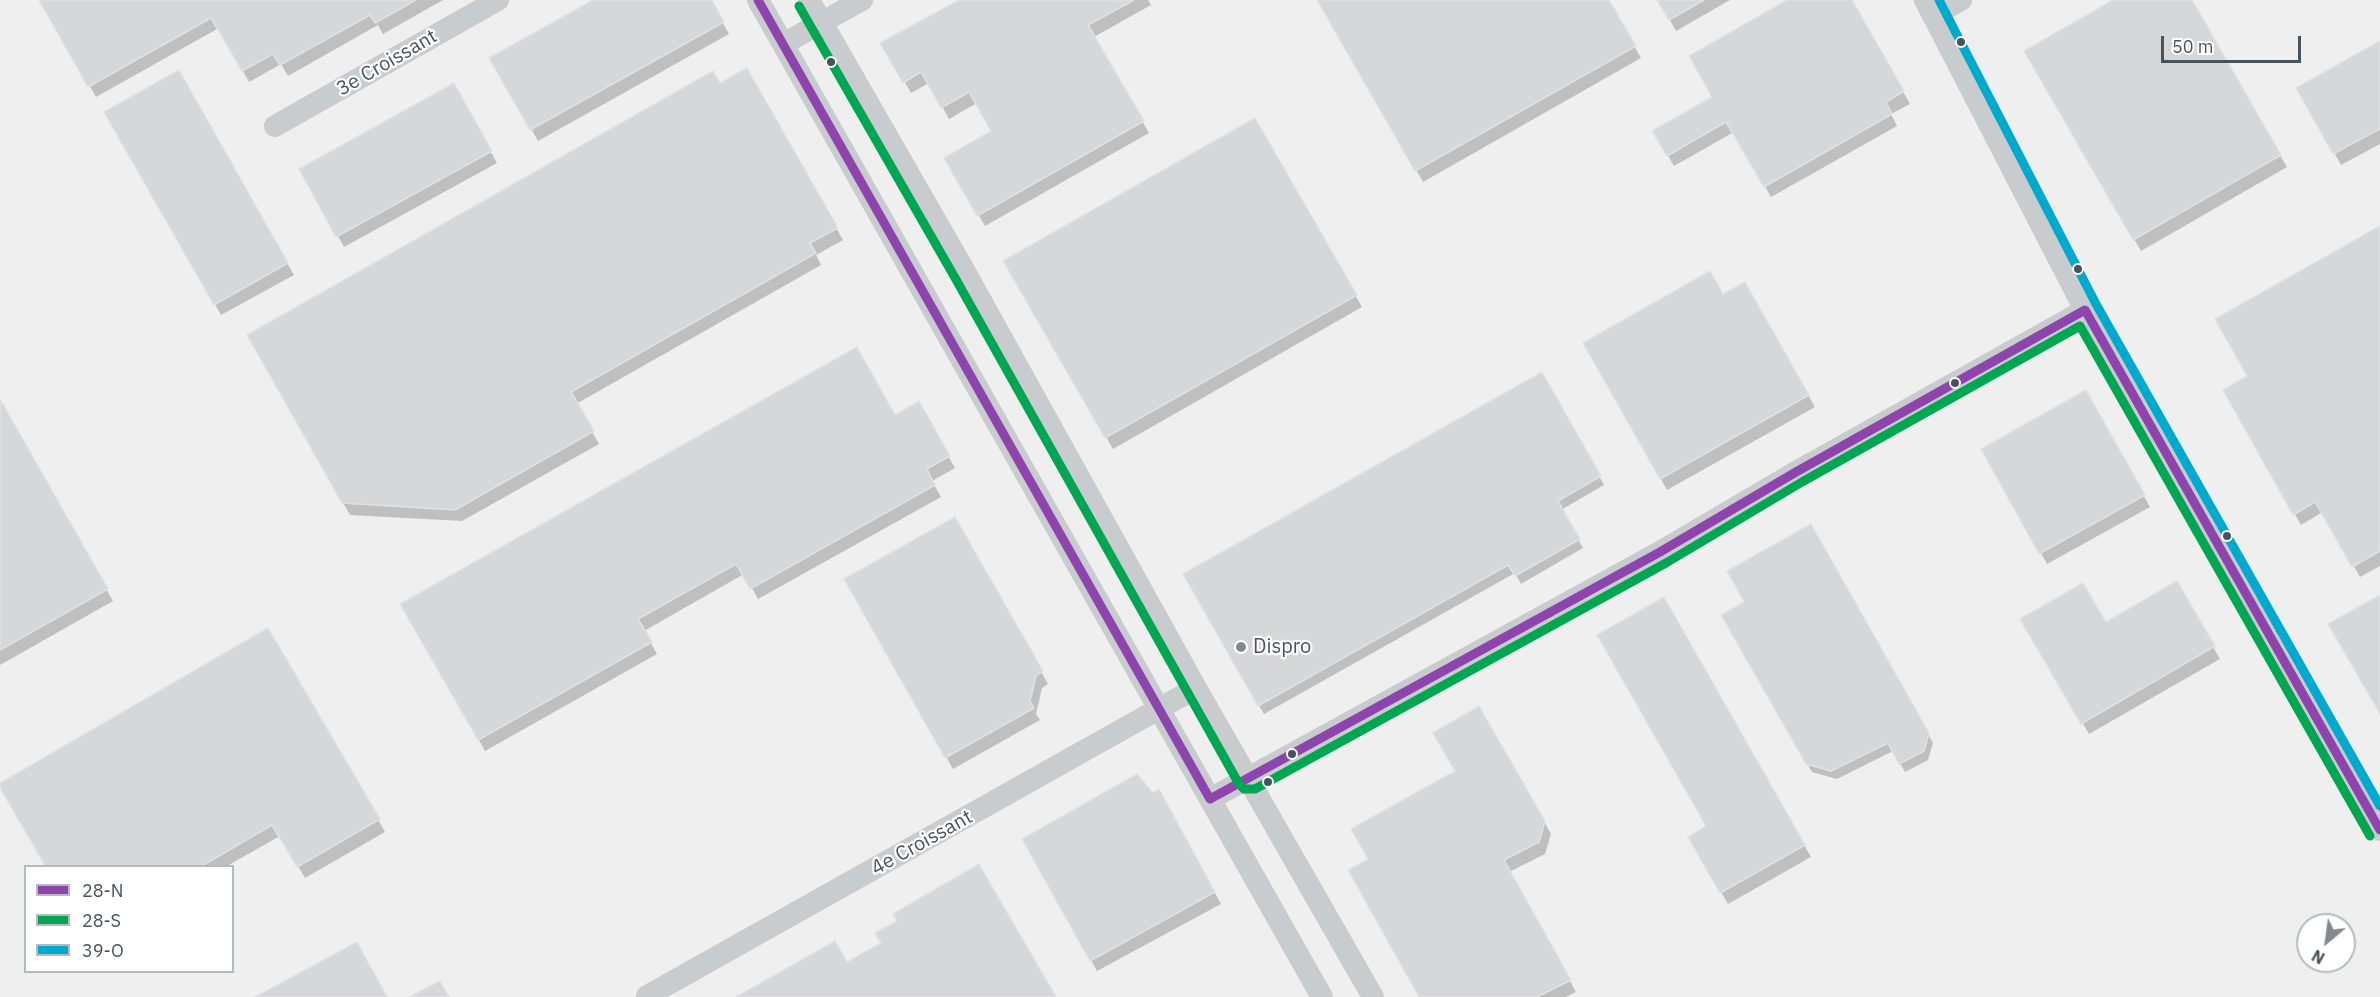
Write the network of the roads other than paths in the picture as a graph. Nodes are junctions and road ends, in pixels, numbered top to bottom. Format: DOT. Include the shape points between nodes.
graph roads {
  1 [pos="498,0"];
  2 [pos="758,0"];
  3 [pos="808,0"];
  4 [pos="862,0"];
  5 [pos="1962,0"];
  6 [pos="1930,8"];
  7 [pos="821,22"];
  8 [pos="783,44"];
  9 [pos="275,126"];
  10 [pos="2085,310"];
  11 [pos="1197,688"];
  12 [pos="1159,708"];
  13 [pos="1249,778"];
  14 [pos="1210,799"];
  15 [pos="2380,830"];
  16 [pos="647,996"];
  17 [pos="1322,997"];
  18 [pos="1373,997"];
  1 -- 9 [label="street, 3e Croissant"];
  2 -- 8 [label="street"];
  3 -- 7 [label="street"];
  4 -- 7 [label="street"];
  5 -- 6 [label="street"];
  6 -- 10 [label="street"];
  7 -- 8 [label="street"];
  7 -- 11 [label="street"];
  8 -- 12 [label="street"];
  10 -- 13 [label="street" via="1660,552"];
  10 -- 15 [label="street"];
  11 -- 12 [label="street, 4e Croissant"];
  11 -- 13 [label="street"];
  12 -- 14 [label="street"];
  12 -- 16 [label="street, 4e Croissant"];
  13 -- 14 [label="street"];
  13 -- 18 [label="street"];
  14 -- 17 [label="street"];
}
